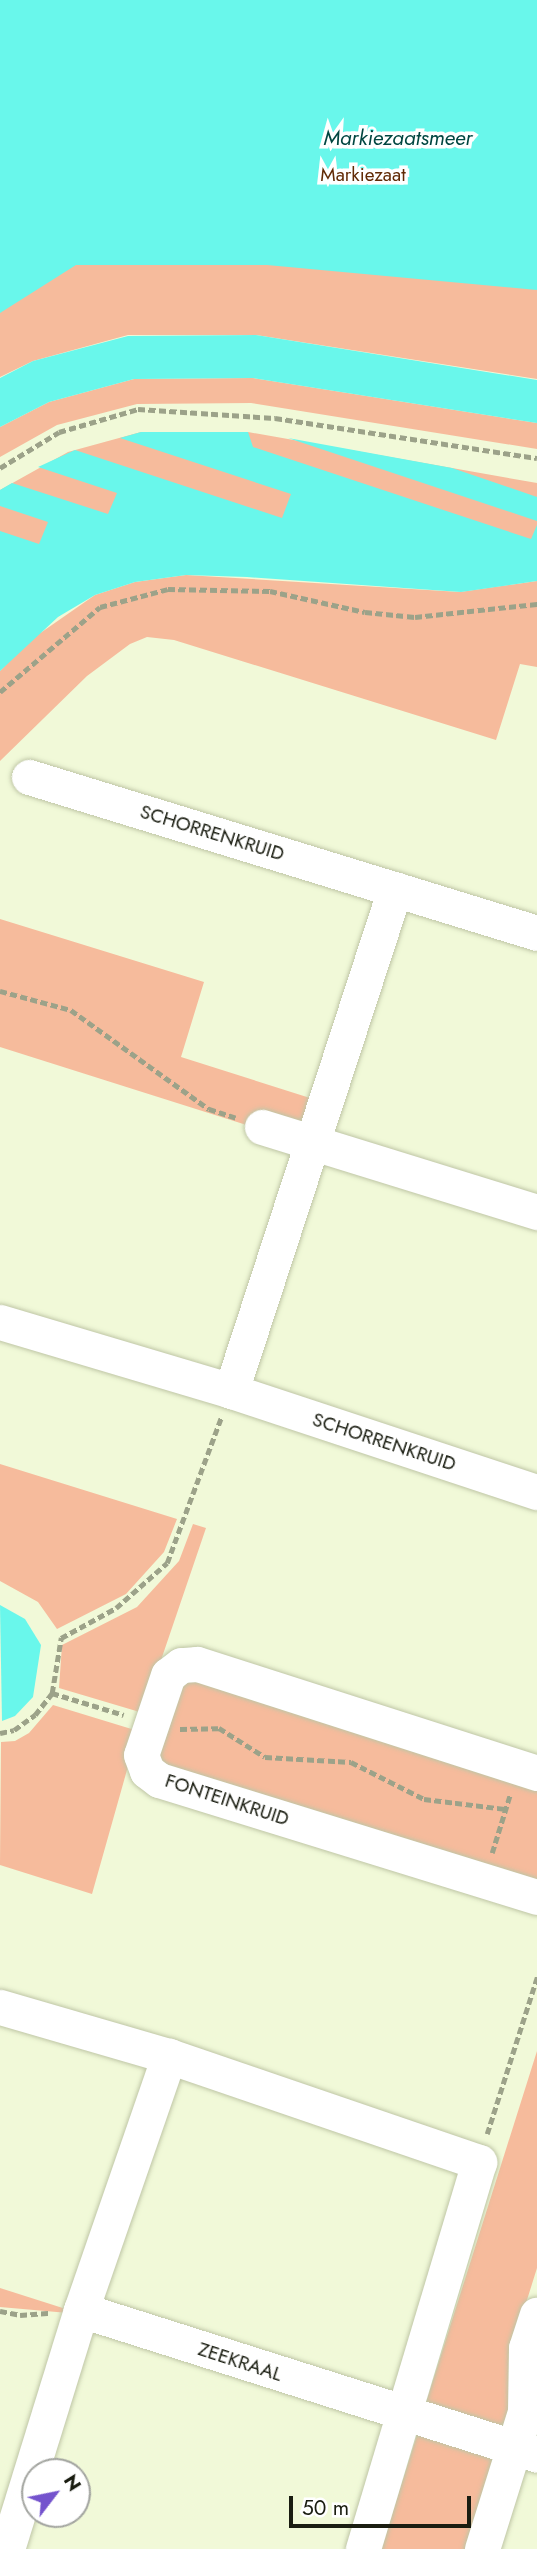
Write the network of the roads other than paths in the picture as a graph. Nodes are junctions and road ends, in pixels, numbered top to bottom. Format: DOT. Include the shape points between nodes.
graph roads {
  1 [pos="29,778"];
  2 [pos="395,889"];
  3 [pos="537,933"];
  4 [pos="262,1127"];
  5 [pos="311,1144"];
  6 [pos="537,1212"];
  7 [pos="0,1322"];
  8 [pos="231,1391"];
  9 [pos="537,1492"];
  10 [pos="528,1770"];
  11 [pos="537,1897"];
  12 [pos="0,2007"];
  13 [pos="169,2056"];
  14 [pos="81,2310"];
  15 [pos="537,2315"];
  16 [pos="400,2415"];
  17 [pos="526,2451"];
  18 [pos="7,2549"];
  19 [pos="363,2549"];
  20 [pos="482,2549"];
  1 -- 2 [label="street, SCHORRENKRUID"];
  2 -- 3 [label="street, SCHORRENKRUID"];
  2 -- 5 [label="street"];
  4 -- 5 [label="street"];
  5 -- 6 [label="street"];
  5 -- 8 [label="street"];
  7 -- 8 [label="street, SCHORRENKRUID"];
  8 -- 9 [label="street, SCHORRENKRUID"];
  10 -- 11 [label="street, FONTEINKRUID" via="197,1664 181,1665 168,1675 141,1755 147,1771 159,1780"];
  12 -- 13 [label="street"];
  13 -- 14 [label="street"];
  13 -- 16 [label="street" via="479,2162"];
  14 -- 16 [label="street, ZEEKRAAL"];
  14 -- 18 [label="street"];
  15 -- 17 [label="street" via="526,2348"];
  16 -- 17 [label="street, ZEEKRAAL"];
  16 -- 19 [label="street"];
  17 -- 20 [label="street"];
}
